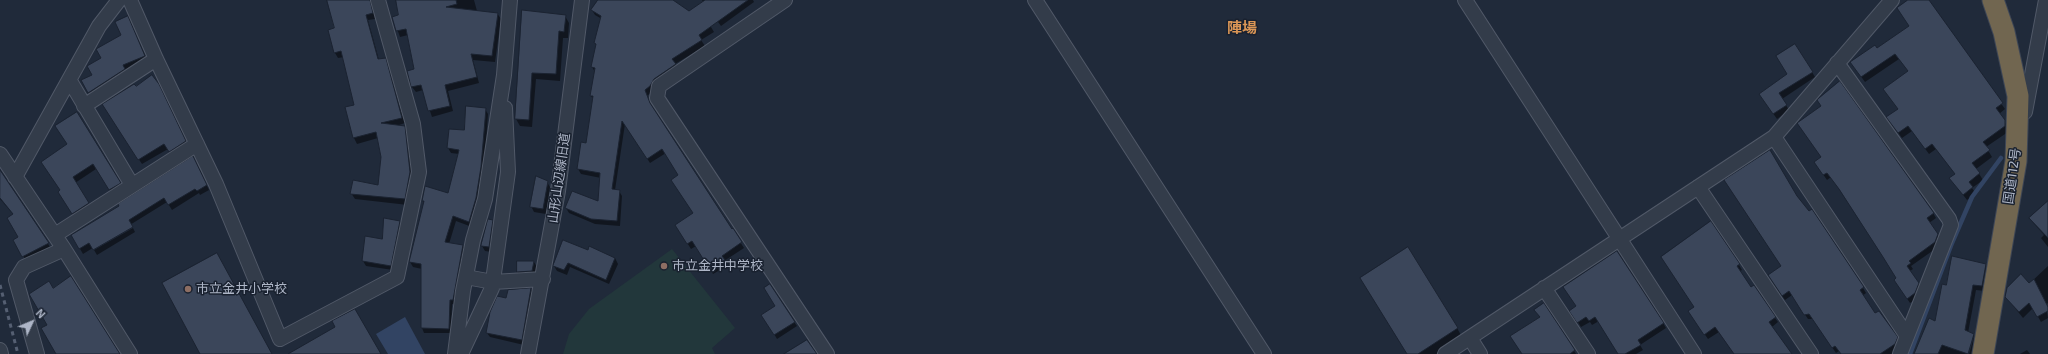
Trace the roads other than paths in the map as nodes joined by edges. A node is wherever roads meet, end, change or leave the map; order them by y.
1 (119, 0) edge
2 (130, 0) edge
3 (378, 0) edge
4 (510, 0) edge
5 (582, 0) edge
6 (785, 0) edge
7 (1035, 0) edge
8 (1465, 0) edge
9 (1892, 0) edge
10 (1993, 0) edge
11 (2046, 0) edge
12 (2044, 34) edge
13 (156, 59) junction
14 (1837, 63) junction
15 (504, 76) junction
16 (70, 81) junction
17 (84, 106) junction
18 (1774, 136) junction
19 (197, 144) junction
20 (0, 154) edge
21 (2016, 161) junction
22 (15, 178) junction
23 (132, 185) junction
24 (1698, 187) junction
25 (55, 235) junction
26 (1620, 239) junction
27 (64, 249) junction
28 (466, 277) junction
29 (543, 279) junction
30 (493, 282) junction
31 (1544, 288) junction
32 (1907, 336) junction
33 (1470, 338) junction
34 (0, 350) edge
35 (1, 354) edge
36 (37, 354) edge
37 (130, 354) edge
38 (455, 354) edge
39 (461, 354) edge
40 (528, 354) edge
41 (826, 354) edge
42 (1264, 354) edge
43 (1446, 354) edge
44 (1480, 354) edge
45 (1588, 354) edge
46 (1694, 354) edge
47 (1811, 354) edge
48 (1900, 354) edge
49 (1983, 354) edge

1 - 16 street
2 - 13 street
3 - 19 street
4 - 15 street
5 - 29 street, 山形山辺線旧道
6 - 41 street
7 - 42 street
8 - 26 street
9 - 14 street
10 - 21 highway, 国道112号
11 - 12 street
12 - 21 street
13 - 17 street
13 - 19 street
14 - 18 street
14 - 32 street
15 - 28 street
15 - 30 street
16 - 17 street
16 - 22 street
17 - 23 street
18 - 24 street
18 - 32 street
19 - 23 street
20 - 22 street
21 - 49 highway, 国道112号
22 - 25 street
23 - 25 street
24 - 26 street
24 - 47 street
25 - 27 street
26 - 31 street
26 - 46 street
27 - 36 street
27 - 37 street
28 - 30 street
28 - 38 street
29 - 30 street
29 - 40 street, 山形山辺線旧道
30 - 39 street
31 - 33 street
31 - 45 street
32 - 48 street
33 - 43 street
33 - 44 street
34 - 35 street

